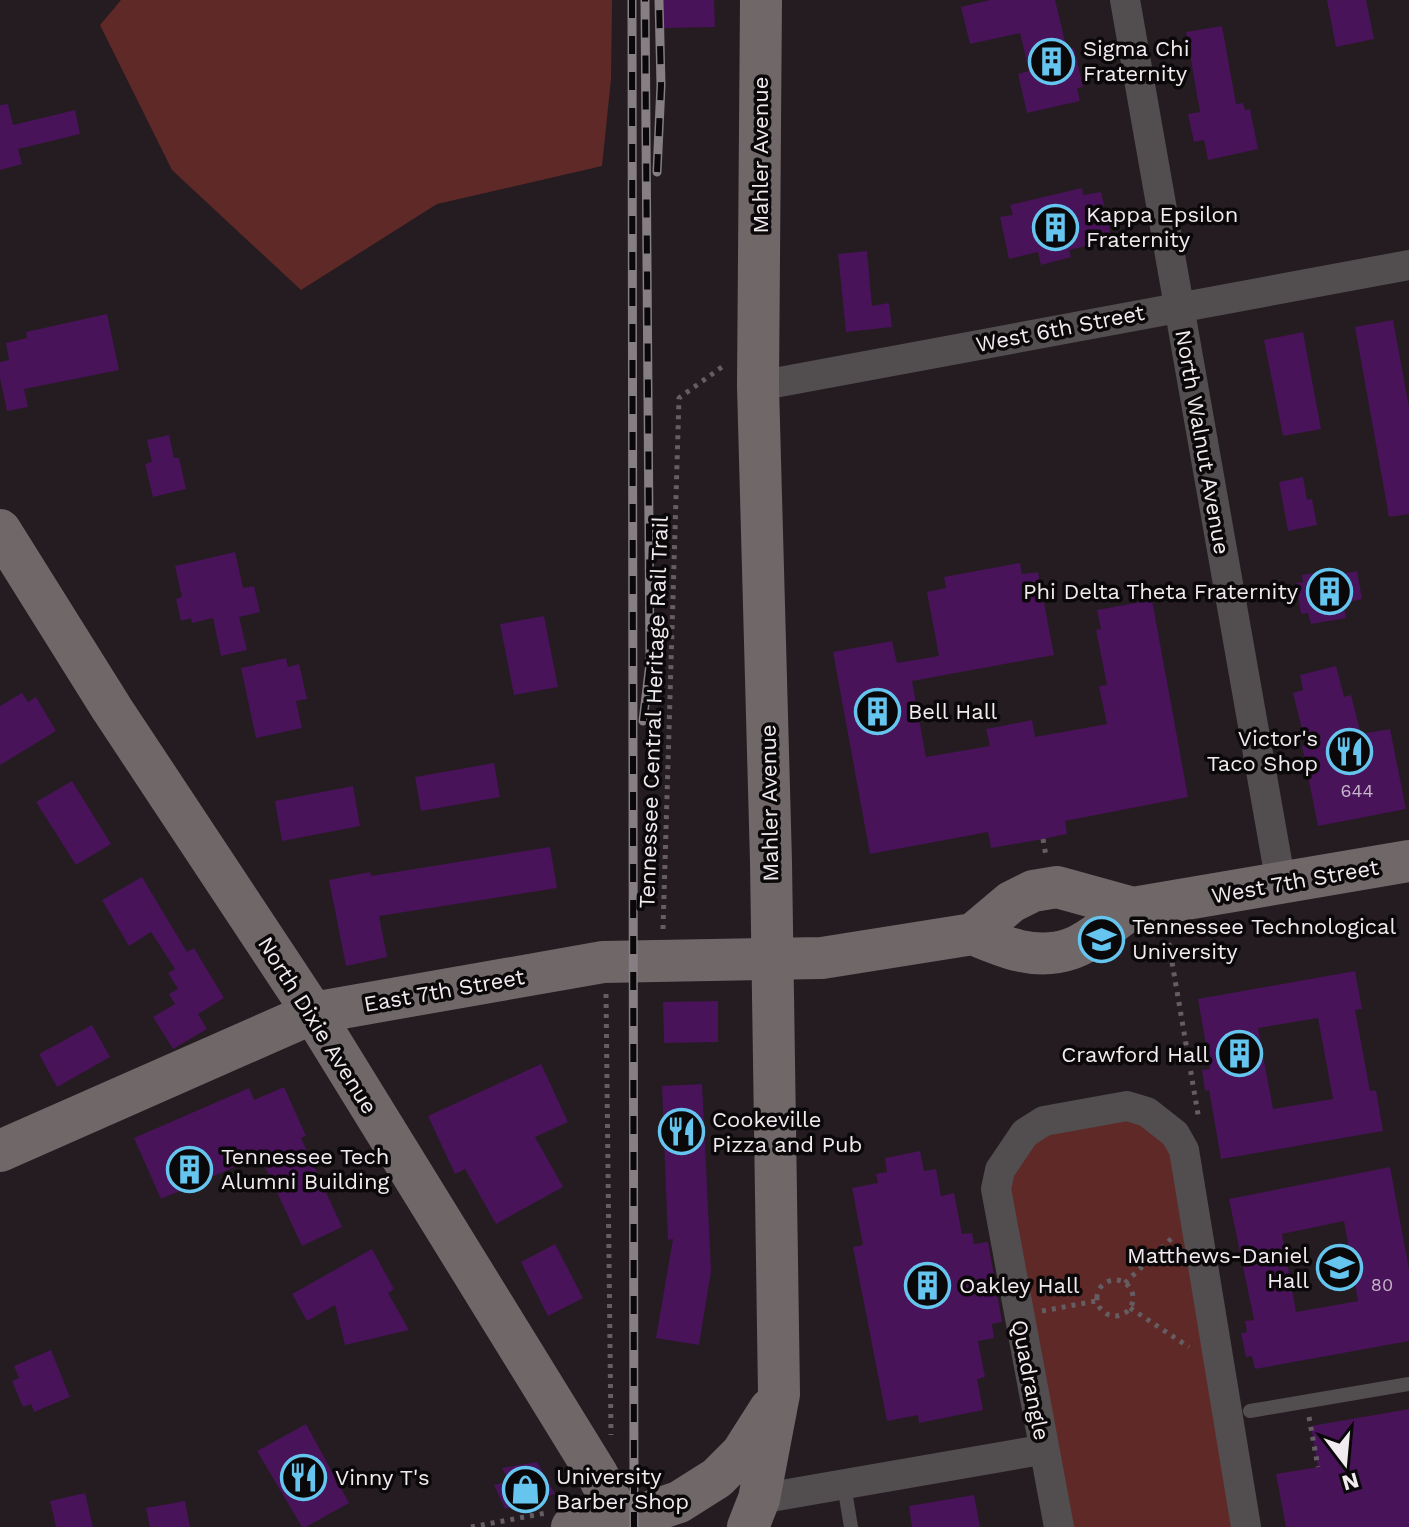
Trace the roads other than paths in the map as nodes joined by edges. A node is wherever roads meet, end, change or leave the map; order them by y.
1 (761, 0) edge
2 (1125, 0) edge
3 (1409, 265) edge
4 (1179, 306) junction
5 (758, 368) junction
6 (2, 538) edge
7 (1409, 861) edge
8 (1281, 884) junction
9 (1133, 908) junction
10 (973, 934) junction
11 (772, 961) junction
12 (313, 1013) junction
13 (0, 1151) edge
14 (1409, 1384) edge
15 (779, 1394) junction
16 (1250, 1411) dead end
17 (1035, 1451) dead end
18 (717, 1478) junction
19 (844, 1485) junction
20 (754, 1513) edge
21 (562, 1519) edge
22 (622, 1522) edge
23 (662, 1527) edge
24 (851, 1527) edge
25 (1059, 1527) edge
26 (1246, 1527) edge

1 - 5 street, Mahler Avenue
2 - 4 street, North Walnut Avenue
3 - 4 street, West 6th Street
4 - 5 street, West 6th Street
4 - 8 street, North Walnut Avenue
5 - 11 street, Mahler Avenue
6 - 12 street, North Dixie Avenue
7 - 8 street, West 7th Street
8 - 9 street, West 7th Street
9 - 10 street, West 7th Street
9 - 10 street, West 7th Street
10 - 11 street, West 7th Street
11 - 12 street, East 7th Street
11 - 15 street, Mahler Avenue
12 - 13 street, East 7th Street
12 - 22 street, North Dixie Avenue
14 - 16 lane
15 - 18 street
15 - 20 street, Mahler Avenue
17 - 19 street
18 - 22 street
18 - 23 street
19 - 20 street
19 - 24 lane
21 - 22 street
25 - 26 street, Quadrangle

